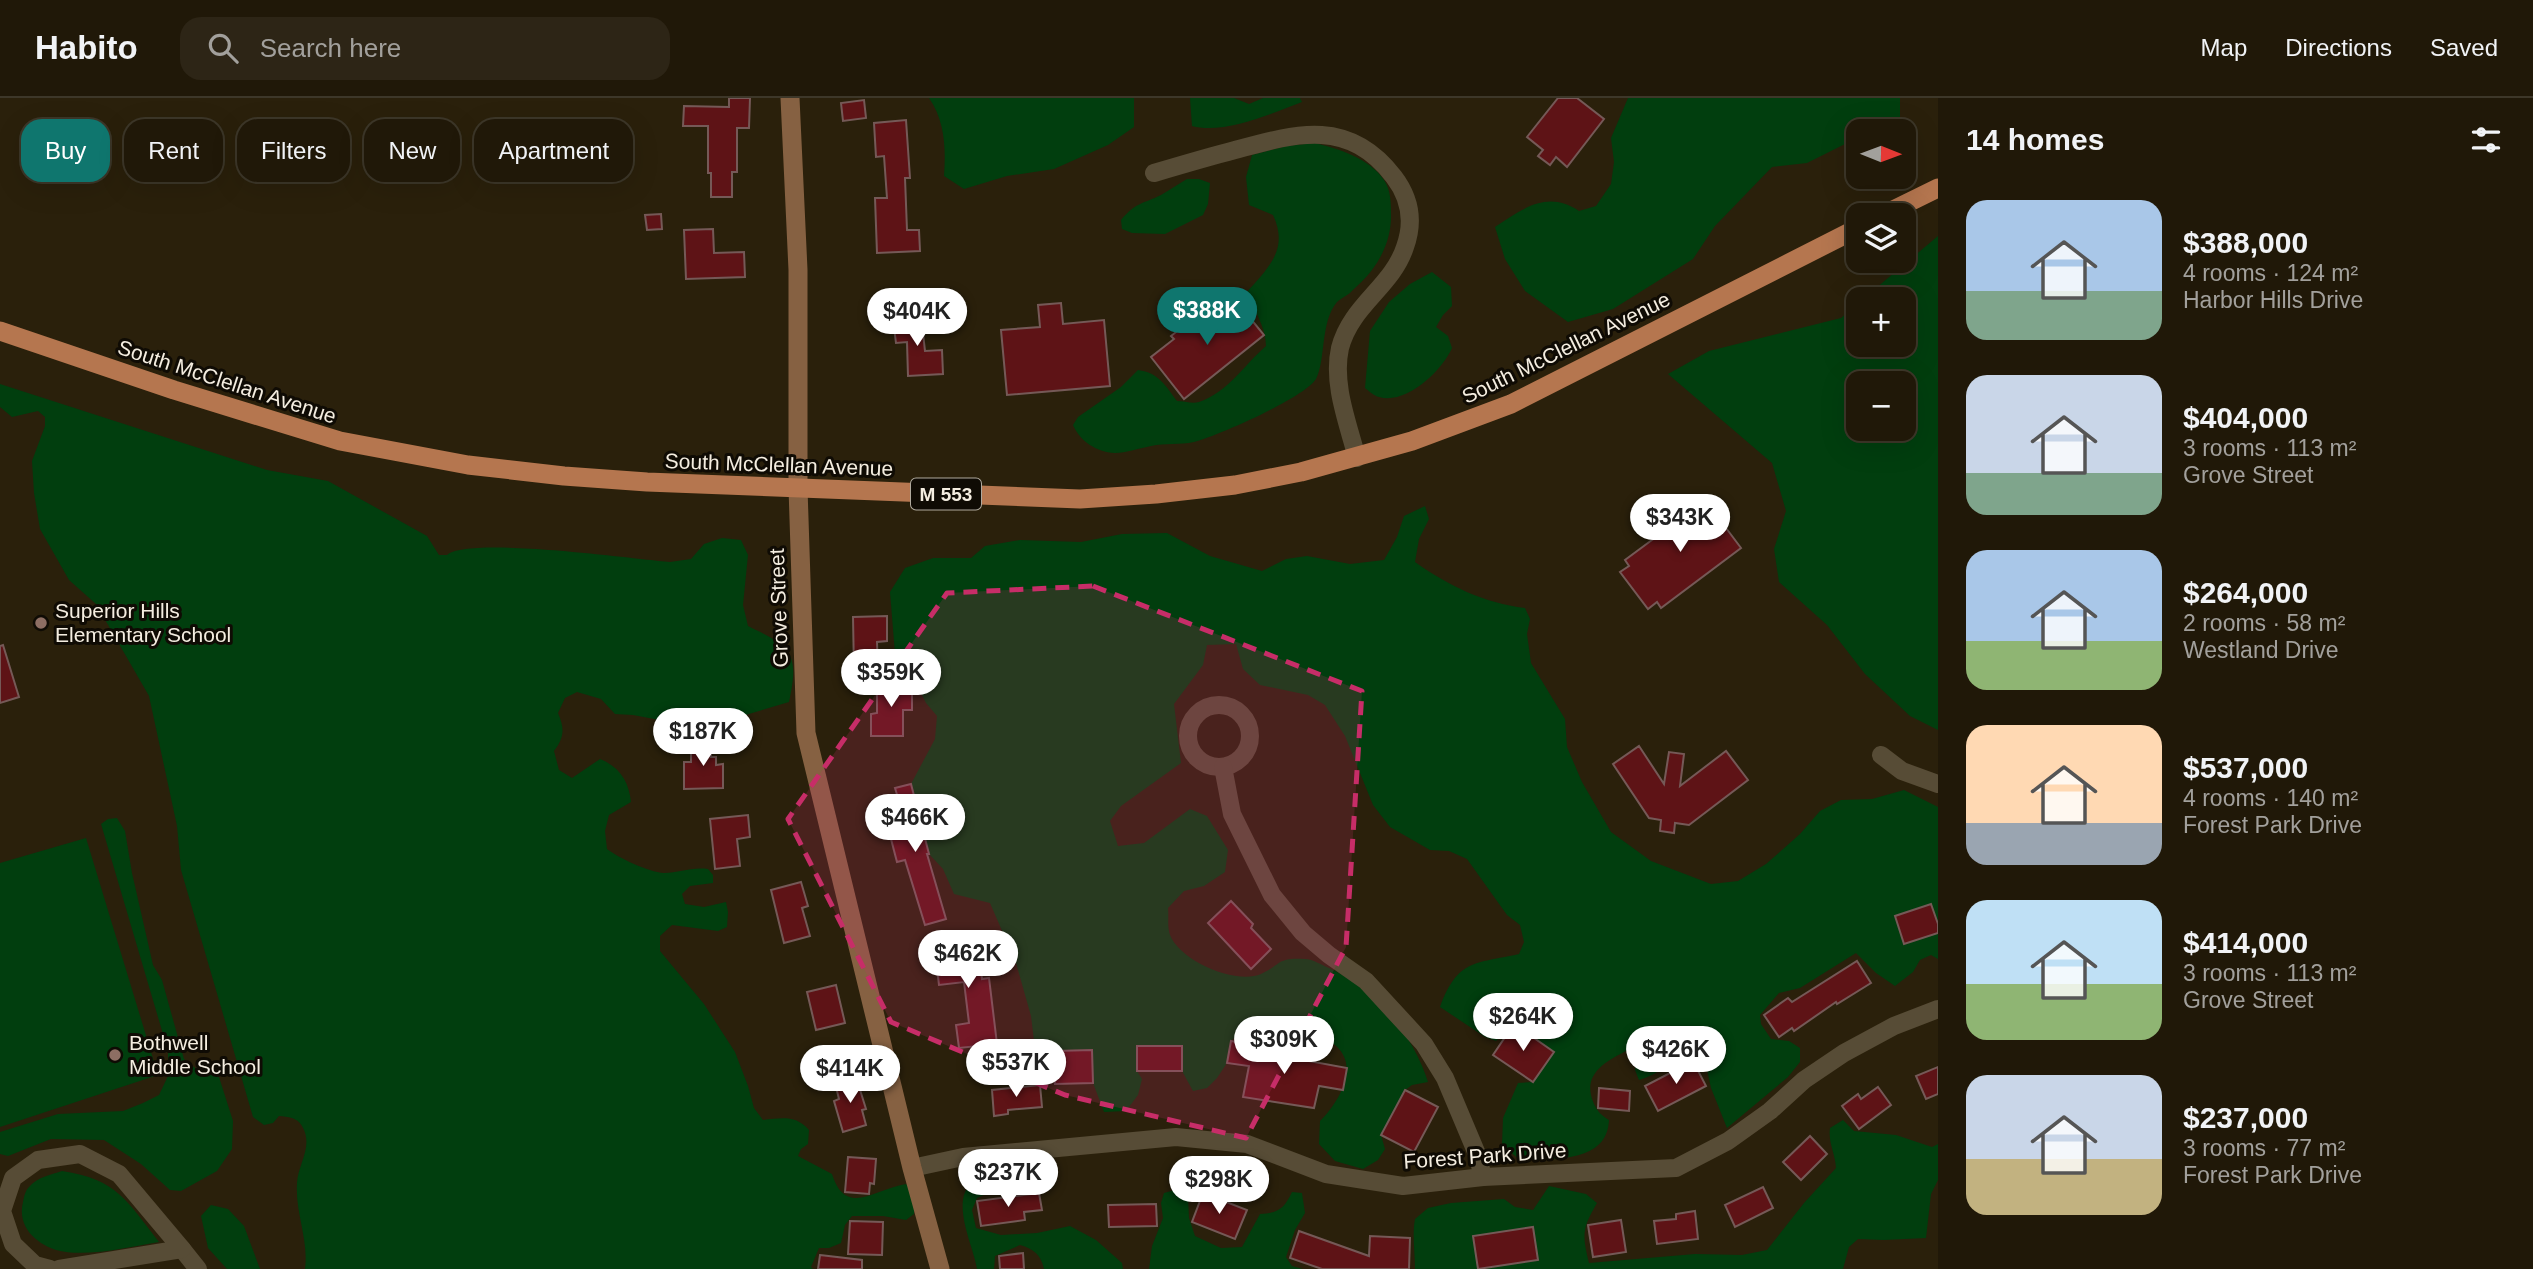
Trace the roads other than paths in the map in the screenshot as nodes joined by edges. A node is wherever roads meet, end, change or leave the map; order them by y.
1 (790, 98) edge
2 (1154, 173) dead end
3 (1938, 188) edge
4 (1907, 203) edge
5 (1846, 234) edge
6 (0, 331) edge
7 (1357, 458) junction
8 (798, 488) junction
9 (1881, 755) dead end
10 (1223, 767) dead end
11 (1938, 784) edge
12 (1938, 1009) edge
13 (912, 1168) junction
14 (1483, 1177) junction
15 (182, 1249) junction
16 (50, 1269) edge
17 (59, 1269) edge
18 (198, 1269) edge
19 (940, 1269) edge

1 - 8 main road, Grove Street
2 - 7 street
3 - 4 main road
5 - 7 main road, South McClellan Avenue / M 553
6 - 8 main road, South McClellan Avenue / M 553
7 - 8 main road, South McClellan Avenue / M 553
8 - 13 main road, Grove Street
9 - 11 street
10 - 14 street
12 - 14 street, Forest Park Drive
13 - 14 street, Forest Park Drive
13 - 19 main road, Grove Street
15 - 16 street
15 - 17 street
15 - 18 street

